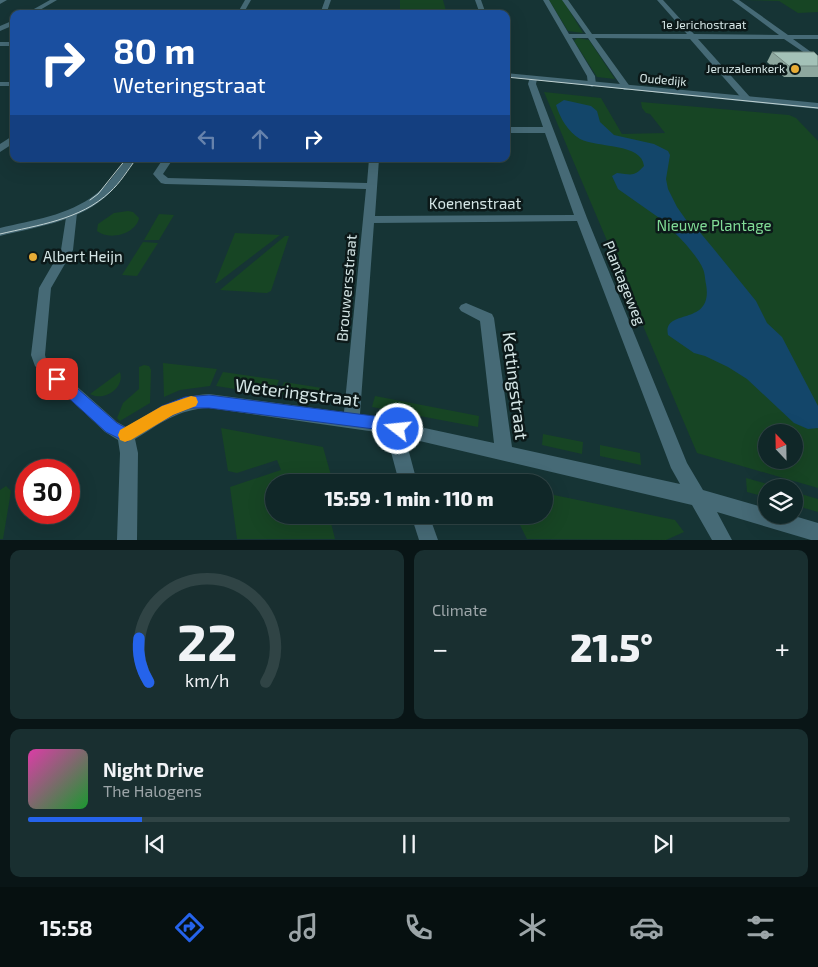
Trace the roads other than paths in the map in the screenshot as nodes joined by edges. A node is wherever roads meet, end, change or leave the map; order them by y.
1 (4, 0) edge
2 (54, 0) edge
3 (546, 0) edge
4 (565, 0) edge
5 (660, 0) edge
6 (734, 0) edge
7 (0, 2) edge
8 (35, 10) edge
9 (569, 36) junction
10 (589, 36) junction
11 (692, 36) junction
12 (786, 36) junction
13 (818, 37) edge
14 (818, 60) edge
15 (510, 76) edge
16 (532, 79) junction
17 (592, 85) junction
18 (627, 88) junction
19 (747, 99) junction
20 (818, 106) edge
21 (510, 130) edge
22 (548, 130) junction
23 (10, 141) edge
24 (0, 149) edge
25 (128, 162) edge
26 (166, 162) edge
27 (374, 162) edge
28 (372, 186) junction
29 (71, 213) junction
30 (581, 218) junction
31 (370, 220) junction
32 (0, 232) edge
33 (466, 308) dead end
34 (351, 420) junction
35 (398, 429) junction
36 (126, 436) junction
37 (504, 452) junction
38 (406, 474) edge
39 (696, 497) junction
40 (423, 524) edge
41 (818, 532) edge
42 (127, 540) edge
43 (429, 540) edge
44 (723, 540) edge

1 - 7 street
2 - 8 street
3 - 9 street
4 - 10 street
5 - 11 street
6 - 12 street
9 - 10 street, 1e Jerichostraat
9 - 17 street
10 - 11 street, 1e Jerichostraat
10 - 18 street
11 - 12 street, 1e Jerichostraat
11 - 19 street
12 - 13 street, 1e Jerichostraat
12 - 14 street
15 - 16 street, Oudedijk
16 - 17 street, Oudedijk
16 - 22 street, Plantageweg
17 - 18 street, Oudedijk
18 - 19 street, Oudedijk
19 - 20 street, Oudedijk
21 - 22 street
22 - 30 street, Plantageweg
23 - 24 street
25 - 29 street
26 - 28 street
27 - 28 street, Brouwersstraat
28 - 31 street, Brouwersstraat
29 - 32 street
29 - 36 street
30 - 31 street, Koenenstraat
30 - 39 street, Plantageweg
31 - 34 street, Brouwersstraat
33 - 37 street, Kettingstraat
34 - 35 street, Weteringstraat
34 - 36 street, Weteringstraat
35 - 37 street, Weteringstraat
35 - 38 street
36 - 42 street
37 - 39 street, Weteringstraat
39 - 41 street, Weteringstraat
39 - 44 street, Plantageweg
40 - 43 street

